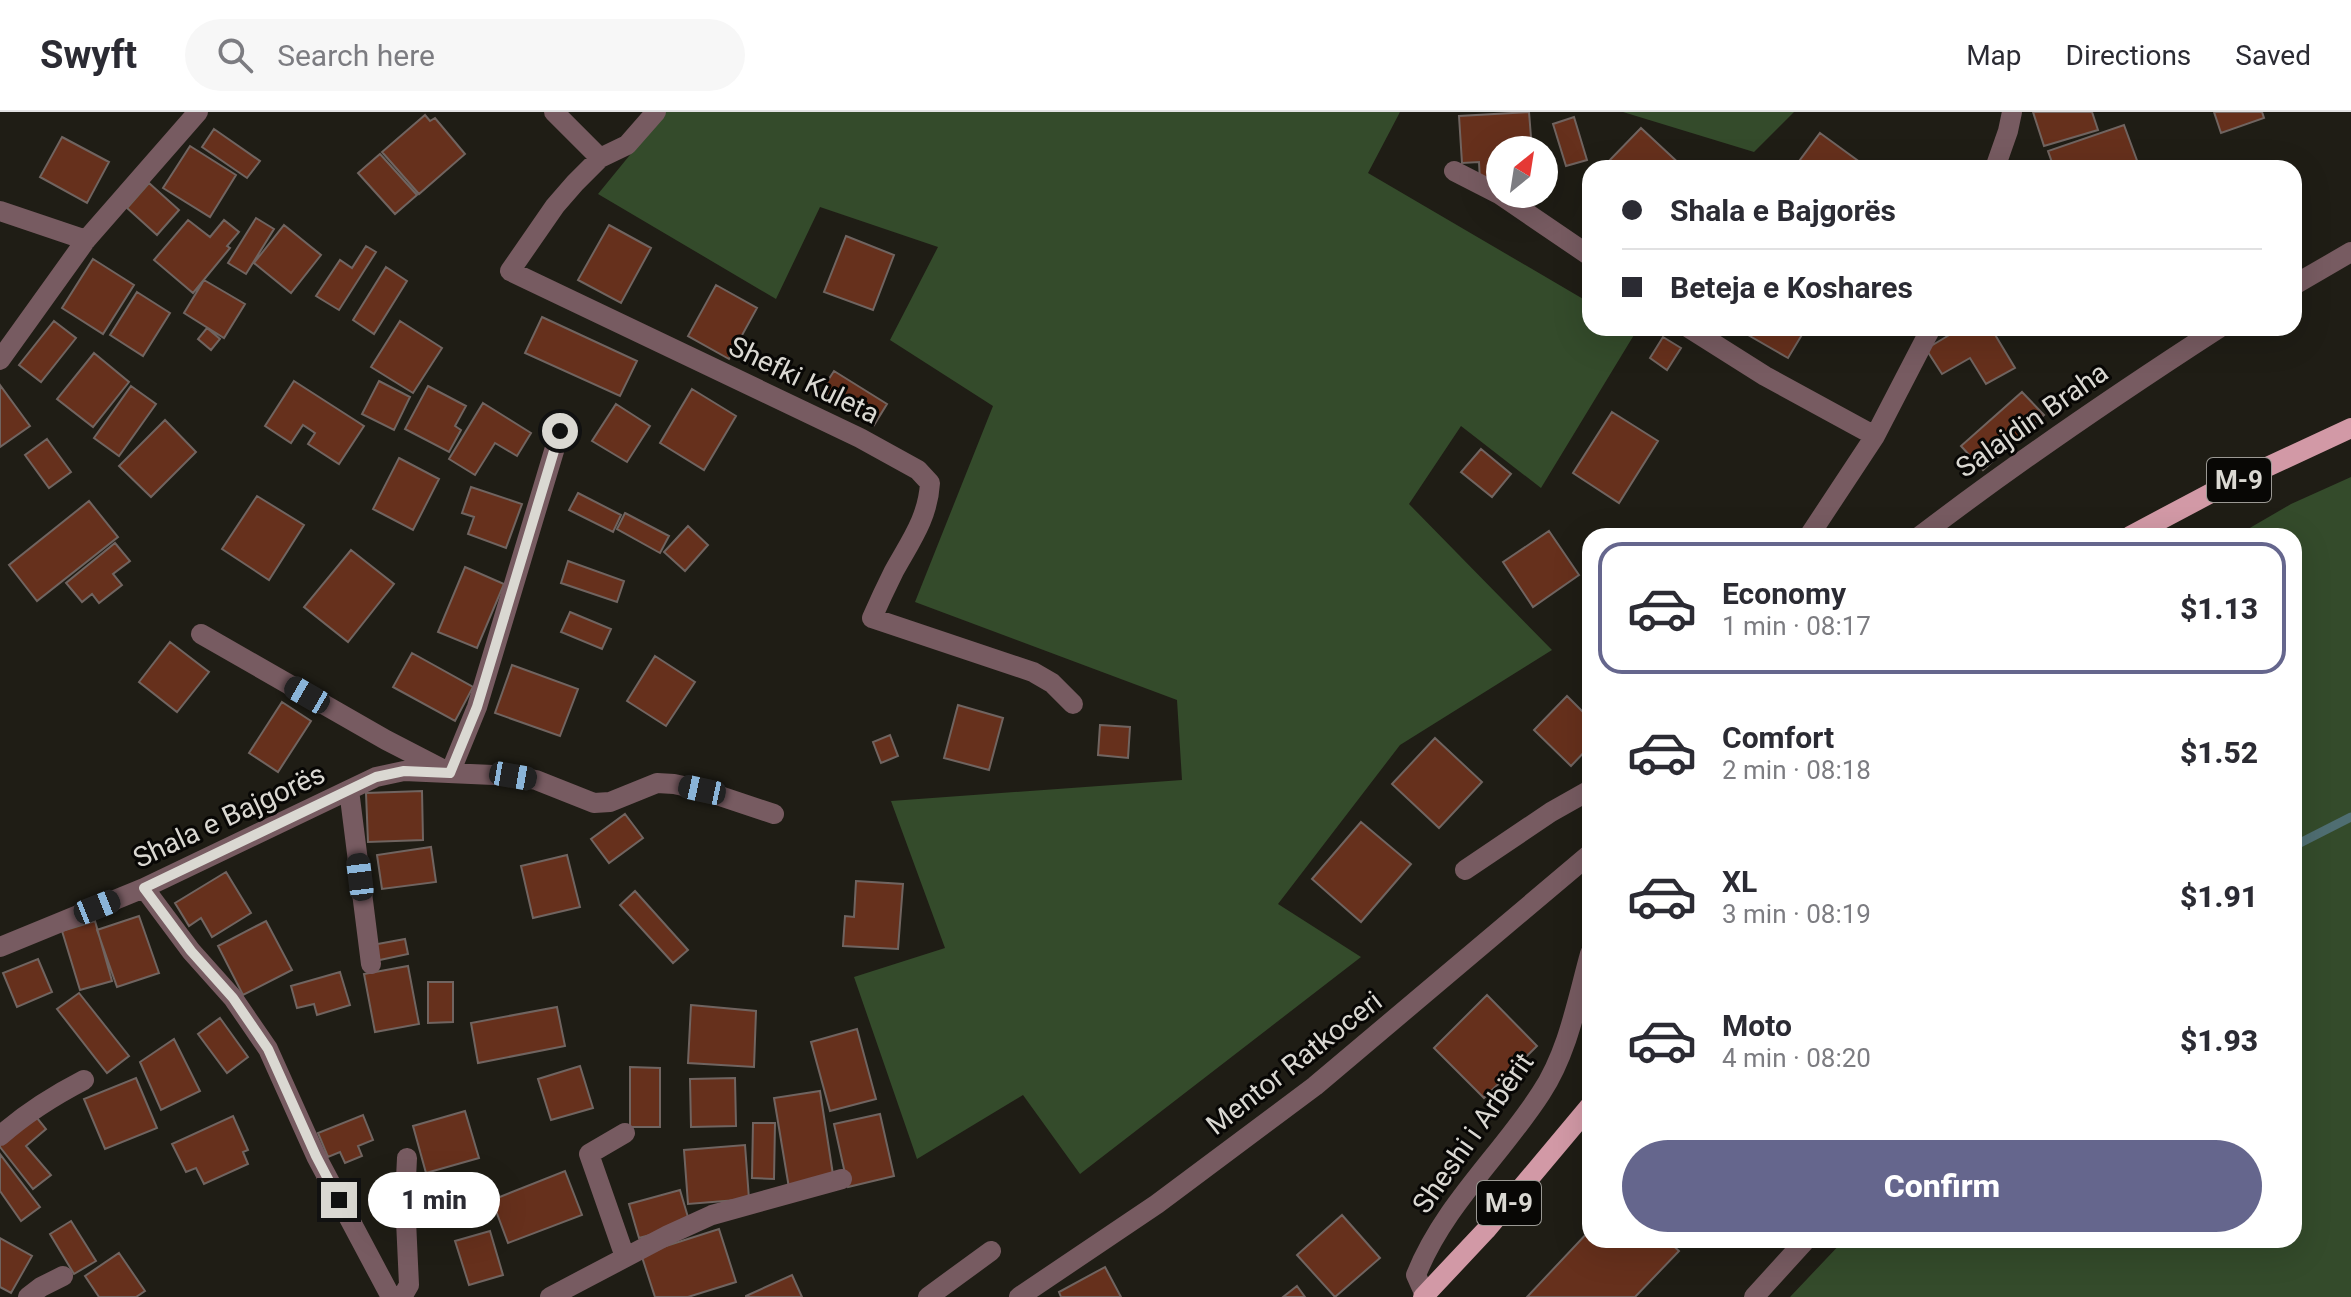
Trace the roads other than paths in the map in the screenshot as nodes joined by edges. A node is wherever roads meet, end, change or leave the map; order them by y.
1 (198, 112) edge
2 (554, 112) edge
3 (656, 112) edge
4 (2012, 112) edge
5 (600, 158) junction
6 (1998, 160) edge
7 (1454, 171) dead end
8 (0, 211) edge
9 (86, 240) junction
10 (1582, 251) edge
11 (2351, 252) edge
12 (2302, 280) edge
13 (1702, 336) edge
14 (1927, 336) edge
15 (2207, 336) edge
16 (0, 360) edge
17 (2351, 428) edge
18 (560, 431) dead end
19 (1875, 436) junction
20 (1814, 528) edge
21 (1931, 528) edge
22 (2145, 528) edge
23 (201, 634) dead end
24 (1073, 704) dead end
25 (450, 773) junction
26 (349, 790) junction
27 (1582, 795) edge
28 (774, 814) dead end
29 (1582, 861) edge
30 (1465, 870) dead end
31 (144, 888) junction
32 (0, 947) edge
33 (371, 964) dead end
34 (1582, 983) edge
35 (84, 1080) dead end
36 (1582, 1116) edge
37 (625, 1133) dead end
38 (0, 1136) edge
39 (407, 1158) dead end
40 (842, 1179) dead end
41 (1799, 1248) edge
42 (991, 1251) dead end
43 (625, 1257) junction
44 (63, 1276) dead end
45 (1424, 1296) edge
46 (28, 1297) edge
47 (391, 1297) edge
48 (402, 1297) edge
49 (550, 1297) edge
50 (928, 1297) edge
51 (1019, 1297) edge
52 (1754, 1297) edge

1 - 9 street
2 - 5 street
3 - 5 street, Shefki Kuleta
4 - 6 street
5 - 24 street, Shefki Kuleta
7 - 10 street
8 - 9 street
9 - 16 street
11 - 12 street
13 - 19 street
14 - 19 street
15 - 21 street, Salajdin Braha
17 - 22 main road, M-9
18 - 25 street
19 - 20 street
23 - 25 street, Shala e Bajgorës
25 - 26 street, Shala e Bajgorës
25 - 28 street, Shala e Bajgorës
26 - 31 street, Shala e Bajgorës
26 - 33 street, Shala e Bajgorës
27 - 30 street
29 - 51 street, Mentor Ratkoceri
31 - 32 street, Shala e Bajgorës
31 - 47 street
34 - 45 street, Sheshi i Arbërit
35 - 38 street
36 - 45 main road, M-9
37 - 43 street
39 - 48 street
40 - 43 street
41 - 52 street
42 - 50 street
43 - 49 street
44 - 46 street

